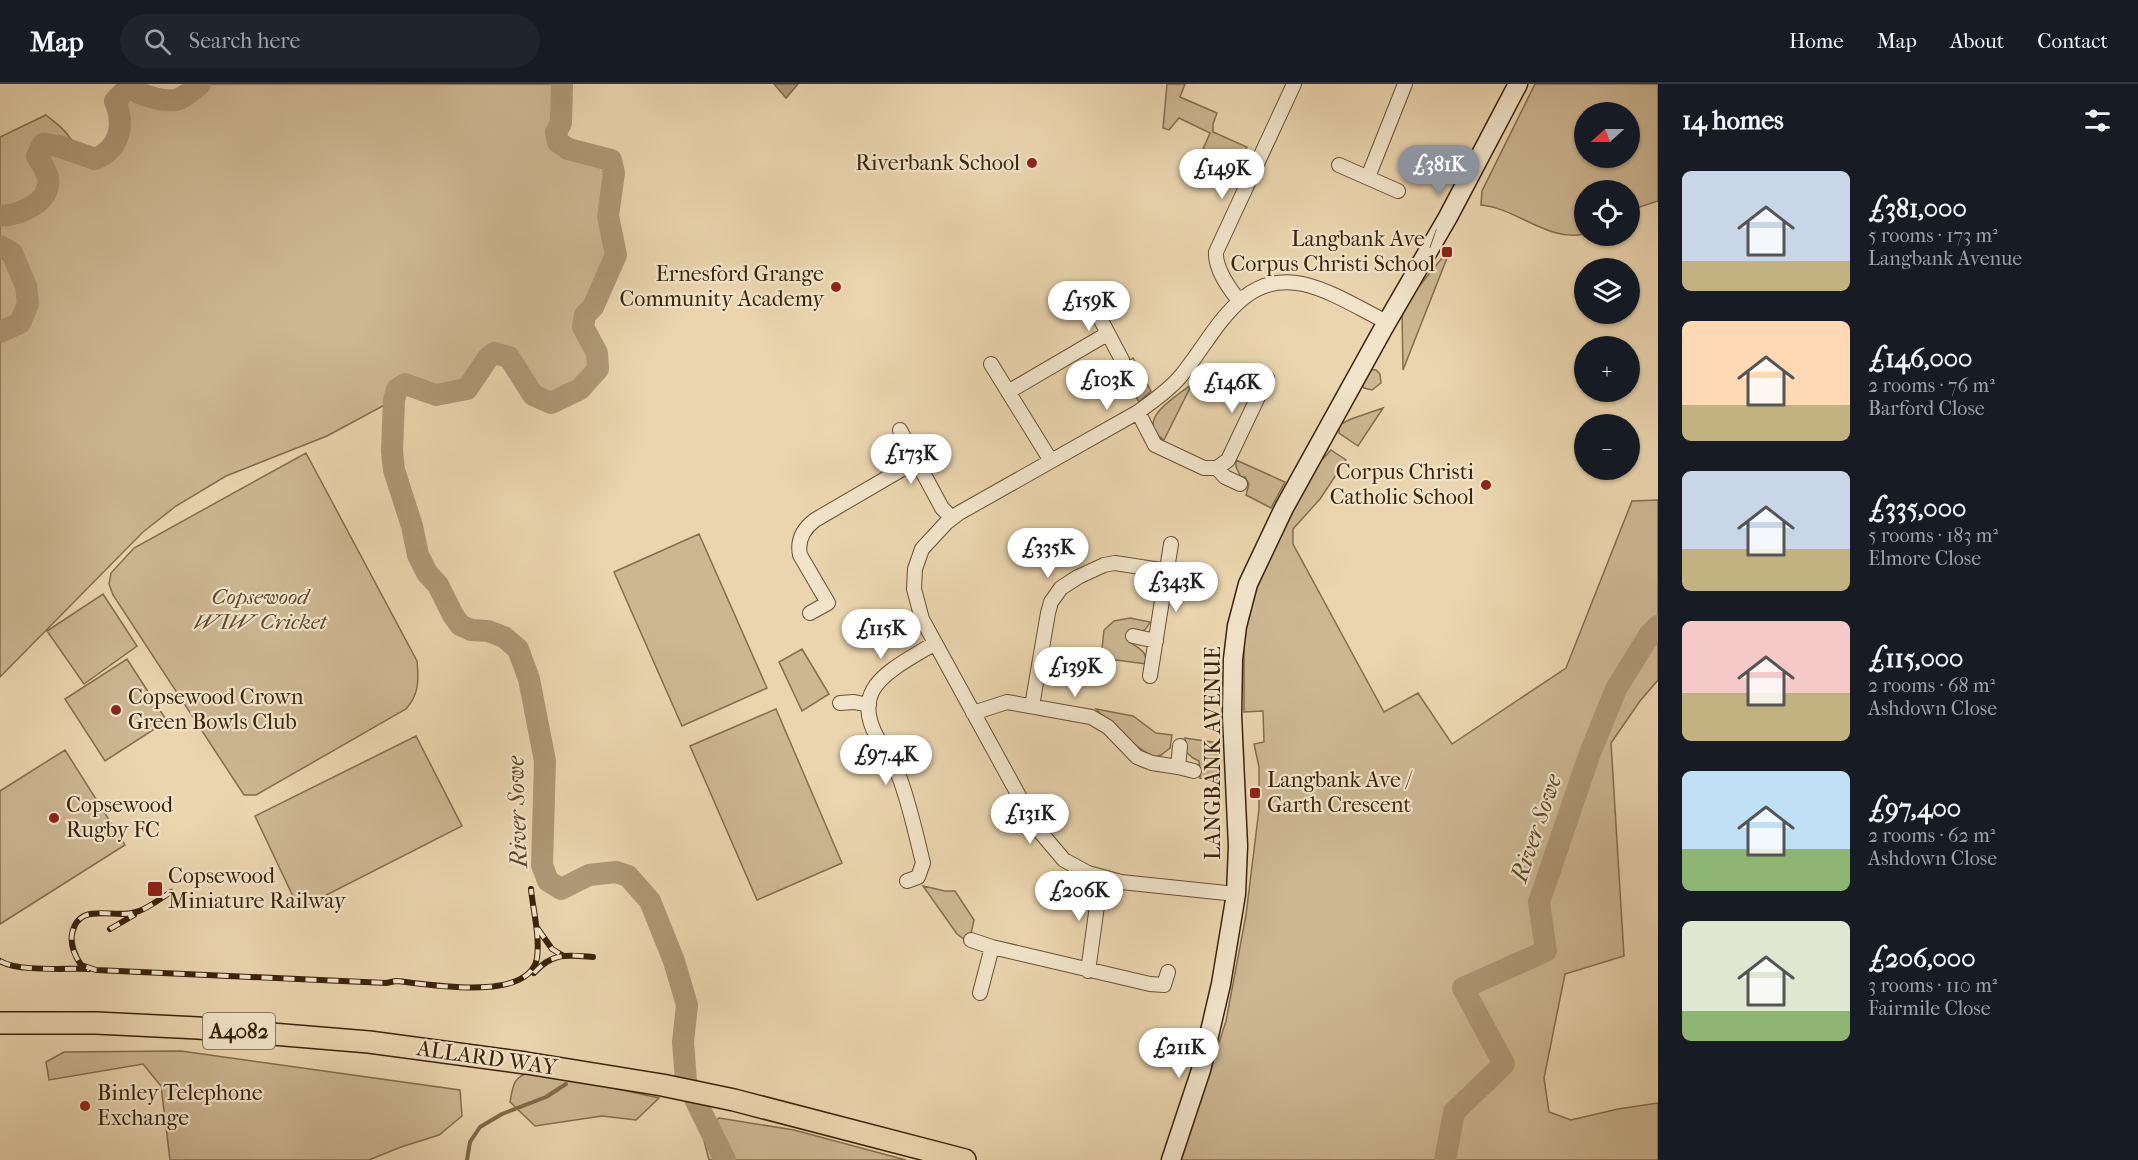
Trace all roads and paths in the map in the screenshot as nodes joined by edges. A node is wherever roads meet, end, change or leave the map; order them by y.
1 (1294, 84) edge
2 (1405, 84) edge
3 (1518, 84) edge
4 (1339, 165) dead end
5 (1368, 177) junction
6 (1398, 191) dead end
7 (1085, 290) dead end
8 (1242, 298) junction
9 (1387, 322) junction
10 (1107, 334) junction
11 (1122, 360) dead end
12 (991, 364) dead end
13 (1267, 378) dead end
14 (1008, 392) junction
15 (1138, 412) junction
16 (900, 430) dead end
17 (916, 461) junction
18 (1051, 461) junction
19 (1217, 468) junction
20 (1240, 484) dead end
21 (952, 518) junction
22 (1171, 544) dead end
23 (1167, 571) junction
24 (810, 613) dead end
25 (1133, 636) dead end
26 (1156, 641) junction
27 (934, 643) junction
28 (1150, 676) dead end
29 (840, 703) dead end
30 (869, 705) junction
31 (1032, 706) junction
32 (973, 713) junction
33 (1180, 746) dead end
34 (1178, 767) junction
35 (1194, 771) dead end
36 (1101, 877) junction
37 (907, 881) dead end
38 (1236, 894) junction
39 (971, 940) dead end
40 (992, 947) junction
41 (1088, 971) junction
42 (1167, 984) dead end
43 (980, 993) dead end
44 (0, 1023) edge
45 (965, 1160) edge
46 (1171, 1160) edge

1 - 8 street
2 - 5 street
3 - 9 street, LANGBANK AVENUE
4 - 5 street
5 - 6 street
7 - 10 street
8 - 9 street
8 - 15 street
9 - 38 street, LANGBANK AVENUE
10 - 11 street
10 - 14 street
12 - 14 street
13 - 19 street
14 - 18 street
15 - 18 street
15 - 19 street
16 - 17 street
17 - 21 street
17 - 24 street
18 - 21 street
19 - 20 street
21 - 27 street
22 - 23 street
23 - 26 street
23 - 31 street
25 - 26 street
26 - 28 street
27 - 30 street
27 - 32 street
29 - 30 street
30 - 37 street
31 - 32 street
31 - 34 street
32 - 36 street
33 - 34 street
34 - 35 street
36 - 38 street
36 - 41 street
38 - 46 street, LANGBANK AVENUE
39 - 40 street
40 - 41 street
40 - 43 street
41 - 42 street
44 - 45 main road, ALLARD WAY / A4082

